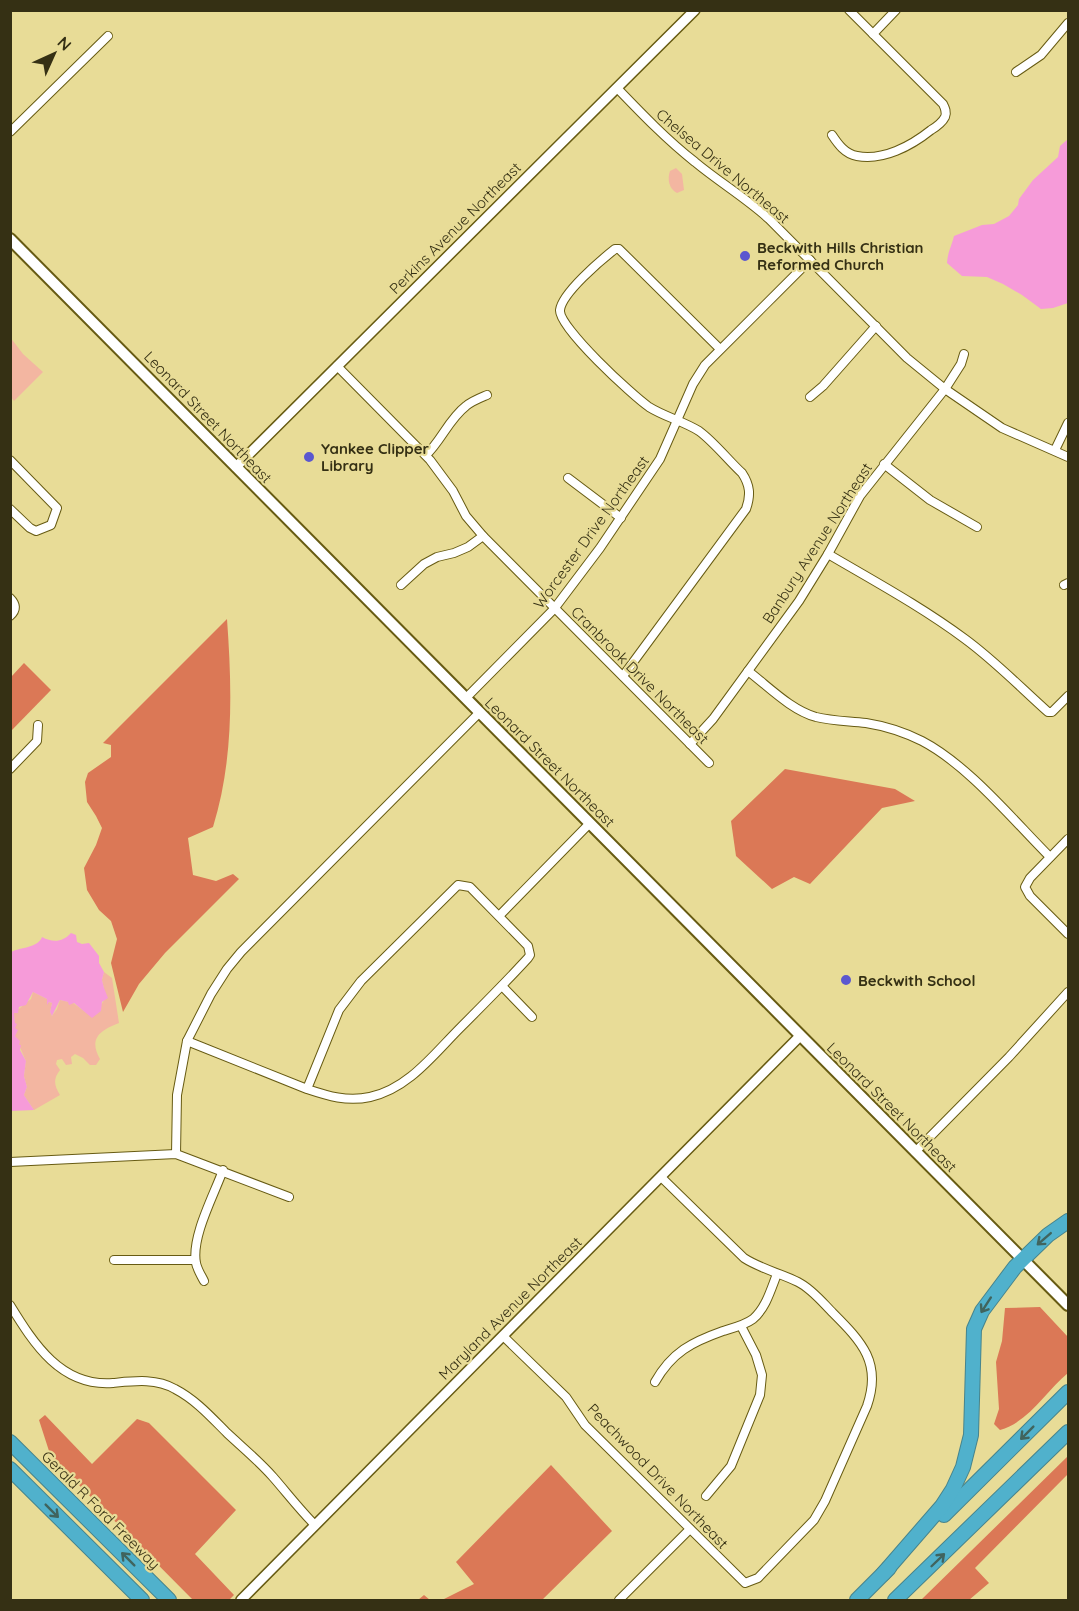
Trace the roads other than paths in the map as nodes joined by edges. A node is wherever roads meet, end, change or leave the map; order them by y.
1 (695, 10) edge
2 (849, 10) edge
3 (896, 10) edge
4 (1068, 23) edge
5 (873, 34) junction
6 (108, 36) dead end
7 (1016, 72) dead end
8 (617, 88) junction
9 (10, 132) edge
10 (832, 135) dead end
11 (10, 239) edge
12 (810, 260) junction
13 (876, 326) junction
14 (720, 349) junction
15 (964, 354) dead end
16 (338, 366) junction
17 (945, 389) junction
18 (487, 394) dead end
19 (810, 398) dead end
20 (678, 421) junction
21 (1068, 423) edge
22 (1054, 450) junction
23 (426, 455) junction
24 (1068, 457) edge
25 (10, 460) edge
26 (884, 464) junction
27 (236, 467) junction
28 (567, 478) dead end
29 (10, 509) edge
30 (621, 518) junction
31 (977, 527) dead end
32 (483, 536) junction
33 (828, 554) junction
34 (401, 585) dead end
35 (10, 598) edge
36 (555, 609) junction
37 (10, 616) edge
38 (748, 671) junction
39 (622, 676) junction
40 (1068, 696) edge
41 (466, 698) junction
42 (480, 712) junction
43 (38, 725) dead end
44 (690, 744) junction
45 (709, 763) dead end
46 (10, 770) edge
47 (590, 823) junction
48 (1068, 839) edge
49 (1050, 857) junction
50 (499, 916) junction
51 (1068, 934) edge
52 (502, 986) junction
53 (1068, 992) edge
54 (532, 1017) dead end
55 (800, 1036) junction
56 (187, 1041) junction
57 (307, 1089) junction
58 (915, 1152) junction
59 (176, 1154) junction
60 (10, 1162) edge
61 (223, 1170) junction
62 (662, 1178) junction
63 (289, 1197) dead end
64 (1068, 1221) edge
65 (1022, 1259) junction
66 (114, 1260) dead end
67 (195, 1260) junction
68 (777, 1274) junction
69 (204, 1281) dead end
70 (10, 1305) edge
71 (1068, 1305) edge
72 (741, 1326) junction
73 (503, 1336) junction
74 (655, 1382) dead end
75 (1068, 1392) edge
76 (1068, 1432) edge
77 (10, 1442) edge
78 (10, 1469) edge
79 (706, 1496) dead end
80 (315, 1525) junction
81 (690, 1529) junction
82 (883, 1574) junction
83 (142, 1600) edge
84 (169, 1600) edge
85 (241, 1600) edge
86 (619, 1600) edge
87 (856, 1600) edge
88 (896, 1600) edge

1 - 8 street, Perkins Avenue Northeast
2 - 5 street
3 - 5 street
4 - 7 street
5 - 10 street
6 - 9 street
8 - 12 street, Chelsea Drive Northeast
8 - 16 street, Perkins Avenue Northeast
11 - 27 main road, Leonard Street Northeast
12 - 13 street, Chelsea Drive Northeast
12 - 14 street, Worcester Drive Northeast
13 - 17 street, Chelsea Drive Northeast
13 - 19 street
14 - 20 street, Worcester Drive Northeast
14 - 20 street
15 - 17 street, Banbury Avenue Northeast
16 - 23 street, Cranbrook Drive Northeast
16 - 27 street, Perkins Avenue Northeast
17 - 22 street, Chelsea Drive Northeast
17 - 26 street, Banbury Avenue Northeast
18 - 23 street
20 - 30 street, Worcester Drive Northeast
20 - 39 street
21 - 22 street
22 - 24 street, Chelsea Drive Northeast
23 - 32 street, Cranbrook Drive Northeast
25 - 29 street
26 - 31 street
26 - 33 street, Banbury Avenue Northeast
27 - 41 main road, Leonard Street Northeast
28 - 30 street
30 - 36 street, Worcester Drive Northeast
32 - 34 street
32 - 36 street, Cranbrook Drive Northeast
33 - 38 street, Banbury Avenue Northeast
33 - 40 street
35 - 37 street
36 - 39 street, Cranbrook Drive Northeast
36 - 41 street, Worcester Drive Northeast
38 - 44 street, Banbury Avenue Northeast
38 - 49 street
39 - 44 street, Cranbrook Drive Northeast
41 - 42 main road, Leonard Street Northeast
42 - 47 main road, Leonard Street Northeast
42 - 56 street
43 - 46 street
44 - 45 street, Cranbrook Drive Northeast
47 - 50 street
47 - 55 main road, Leonard Street Northeast
48 - 49 street
49 - 51 street
50 - 52 street
50 - 57 street
52 - 54 street
52 - 57 street
53 - 58 street
55 - 58 main road, Leonard Street Northeast
55 - 62 street, Maryland Avenue Northeast
56 - 57 street
56 - 59 street
58 - 65 main road, Leonard Street Northeast
59 - 60 street
59 - 61 street
61 - 63 street
61 - 67 street
62 - 68 street
62 - 73 street, Maryland Avenue Northeast
64 -> 65 highway
65 - 71 main road, Leonard Street Northeast
65 -> 82 highway
66 - 67 street
67 - 69 street
68 - 72 street
68 - 81 street, Peachwood Drive Northeast
70 - 80 street
72 - 74 street
72 - 79 street
73 - 80 street, Maryland Avenue Northeast
73 - 81 street, Peachwood Drive Northeast
75 -> 82 highway
88 -> 76 highway
84 -> 77 highway, Gerald R Ford Freeway
78 -> 83 highway
80 - 85 street, Maryland Avenue Northeast
81 - 86 street
82 - 87 highway

